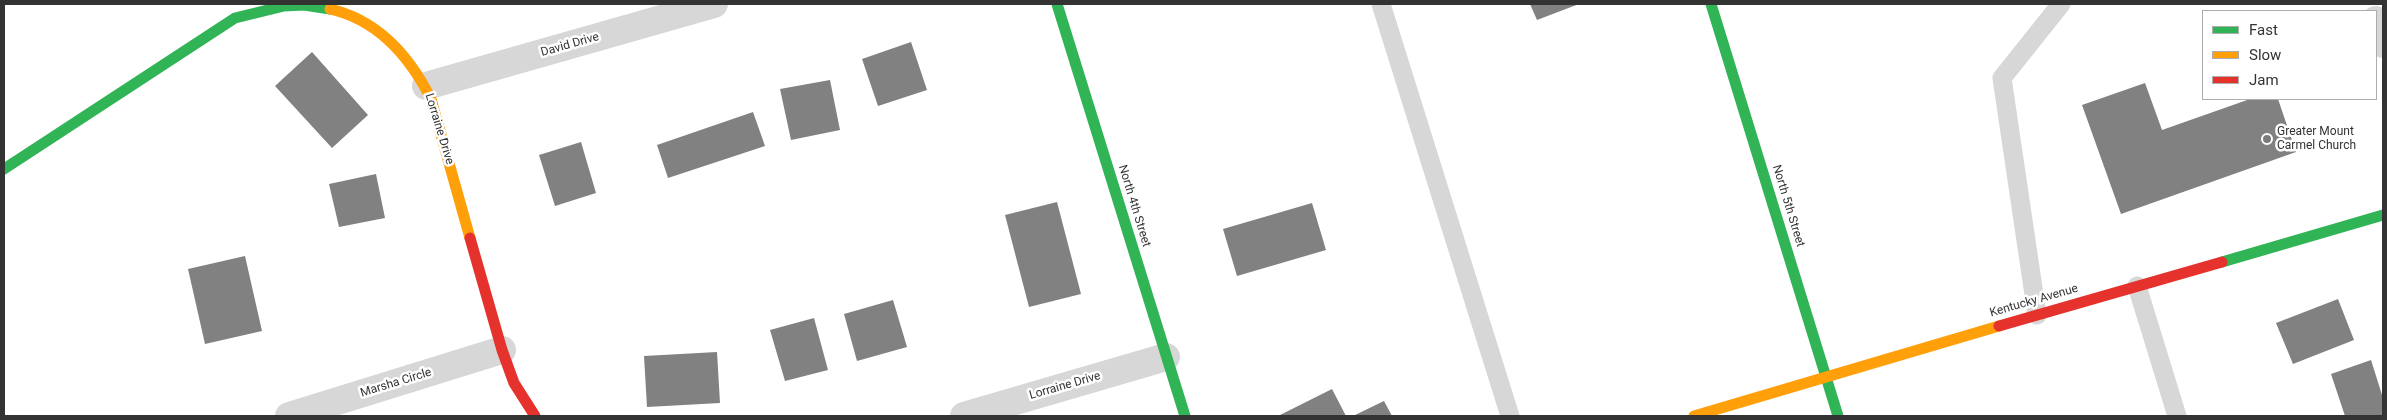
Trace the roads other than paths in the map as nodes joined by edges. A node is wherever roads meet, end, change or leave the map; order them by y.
1 (714, 4) edge
2 (1057, 4) edge
3 (1381, 4) edge
4 (1711, 4) edge
5 (2061, 4) edge
6 (335, 9) edge
7 (2377, 23) edge
8 (2383, 44) edge
9 (426, 86) junction
10 (4, 168) edge
11 (2383, 215) edge
12 (2137, 286) junction
13 (2037, 315) junction
14 (502, 350) junction
15 (1166, 357) junction
16 (1826, 376) junction
17 (289, 416) edge
18 (535, 416) edge
19 (964, 416) edge
20 (1185, 416) edge
21 (1510, 416) edge
22 (1694, 416) edge
23 (1838, 416) edge
24 (2177, 416) edge

1 - 9 street, David Drive
2 - 15 street, North 4th Street
3 - 21 lane
4 - 16 street, North 5th Street
5 - 13 lane
6 - 9 street, Lorraine Drive
6 - 10 street, Lorraine Drive
7 - 8 street
9 - 14 street, Lorraine Drive
11 - 12 street, Kentucky Avenue
12 - 13 street, Kentucky Avenue
12 - 24 lane
13 - 16 street, Kentucky Avenue
14 - 17 street, Marsha Circle
14 - 18 street, Lorraine Drive
15 - 19 street, Lorraine Drive
15 - 20 street, North 4th Street
16 - 22 street, Kentucky Avenue
16 - 23 street, North 5th Street

